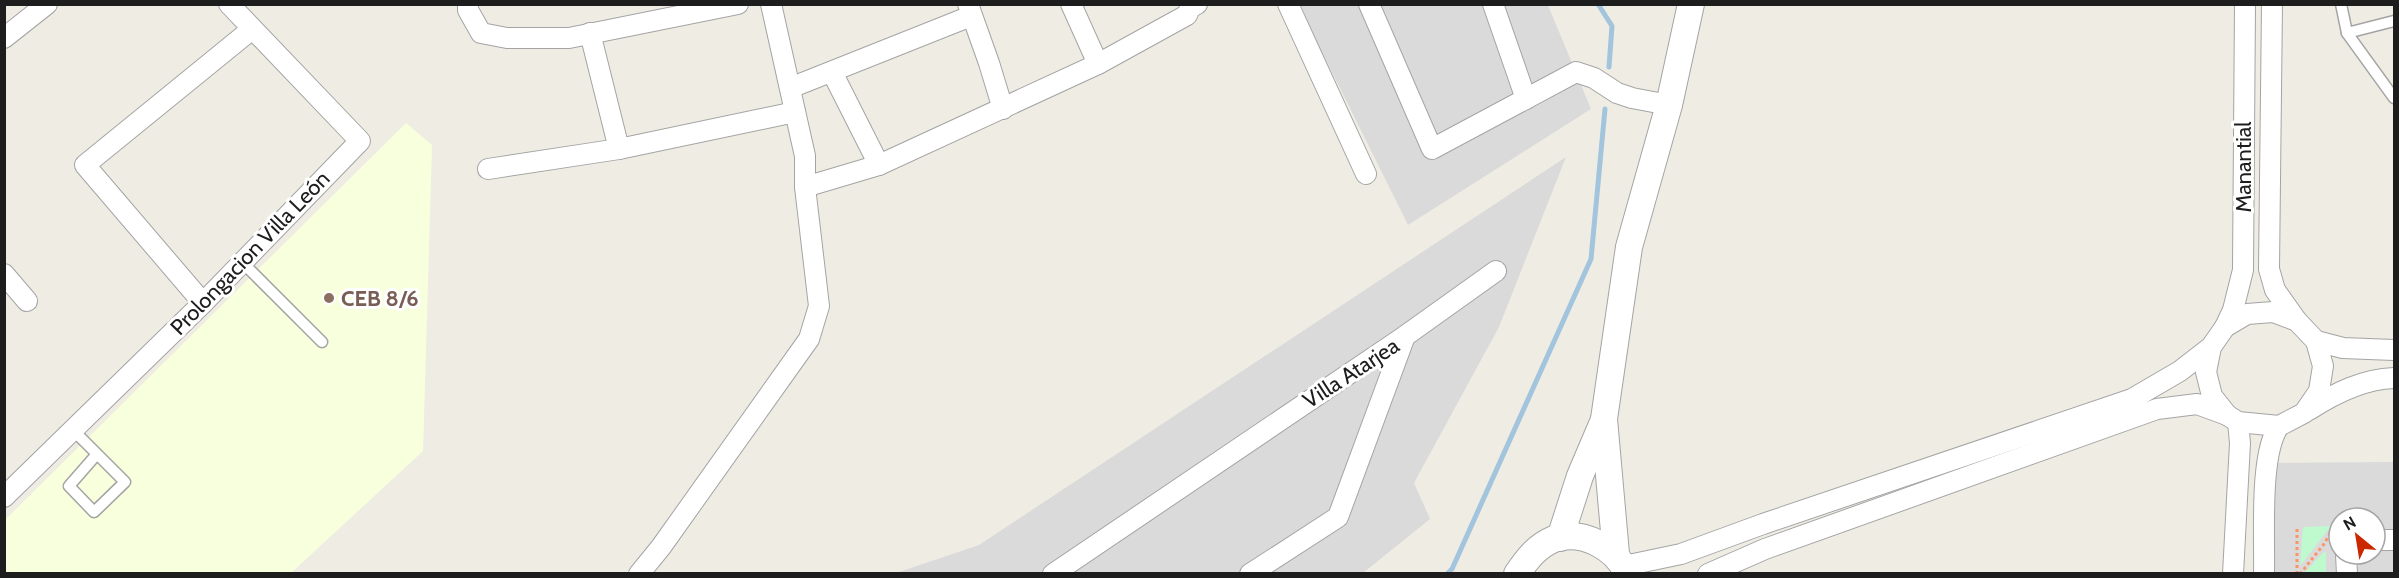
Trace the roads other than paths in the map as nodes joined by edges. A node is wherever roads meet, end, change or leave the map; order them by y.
1 (47, 4) edge
2 (468, 4) edge
3 (738, 4) edge
4 (771, 4) edge
5 (1071, 4) edge
6 (1288, 4) edge
7 (1369, 4) edge
8 (1493, 4) edge
9 (1691, 4) edge
10 (2245, 4) edge
11 (2272, 4) edge
12 (2341, 4) edge
13 (1192, 6) edge
14 (239, 8) edge
15 (970, 10) edge
16 (2394, 21) edge
17 (252, 29) junction
18 (590, 33) junction
19 (2347, 33) junction
20 (4, 38) edge
21 (1098, 64) junction
22 (832, 72) junction
23 (790, 88) junction
24 (2394, 98) edge
25 (1526, 99) junction
26 (1668, 105) junction
27 (1003, 109) junction
28 (795, 112) junction
29 (619, 149) junction
30 (879, 165) junction
31 (488, 169) dead end
32 (1366, 174) dead end
33 (805, 187) junction
34 (242, 262) junction
35 (1496, 271) dead end
36 (4, 274) edge
37 (27, 301) dead end
38 (203, 303) junction
39 (2297, 321) junction
40 (2225, 327) junction
41 (1405, 336) junction
42 (2316, 341) junction
43 (322, 342) dead end
44 (2211, 347) junction
45 (2385, 350) edge
46 (2386, 378) edge
47 (2304, 413) junction
48 (2233, 418) junction
49 (1604, 419) junction
50 (2279, 426) junction
51 (73, 430) junction
52 (97, 454) junction
53 (4, 497) edge
54 (1560, 538) junction
55 (1622, 564) edge
56 (639, 573) edge
57 (1053, 573) edge
58 (1250, 573) edge
59 (1517, 573) edge
60 (1708, 573) edge
61 (2233, 573) edge
62 (2264, 573) edge

1 - 20 street
2 - 18 street
3 - 18 street
4 - 23 street
5 - 21 street
6 - 32 street
7 - 25 street
8 - 25 street
9 - 26 street
10 - 40 street, Manantial
11 - 39 street
12 - 19 lane
13 - 21 street
14 - 17 street, Prolongacion Villa León
15 - 22 street
15 - 27 street
16 - 19 lane
17 - 34 street, Prolongacion Villa León
17 - 38 street
18 - 29 street
19 - 24 lane
21 - 27 street
22 - 23 street
22 - 30 street
23 - 28 street
25 - 26 street
26 - 49 street
27 - 30 street
28 - 29 street
28 - 33 street
29 - 31 street
30 - 33 street
33 - 56 street
34 - 38 street, Prolongacion Villa León
34 - 43 lane
35 - 41 street
36 - 37 street
38 - 51 street, Prolongacion Villa León
39 - 40 street
39 - 42 street
40 - 44 street
41 - 57 street, Villa Atarjea
41 - 58 street, Villa Atarjea
42 - 45 street
42 - 47 street
44 - 48 street
44 - 55 street
46 - 47 street
47 - 50 street
48 - 50 street
48 - 60 street
48 - 61 street
49 - 54 street
49 - 55 street
50 - 62 street
51 - 52 lane
51 - 53 street, Prolongacion Villa León
52 - 52 lane
54 - 55 street
54 - 59 street

